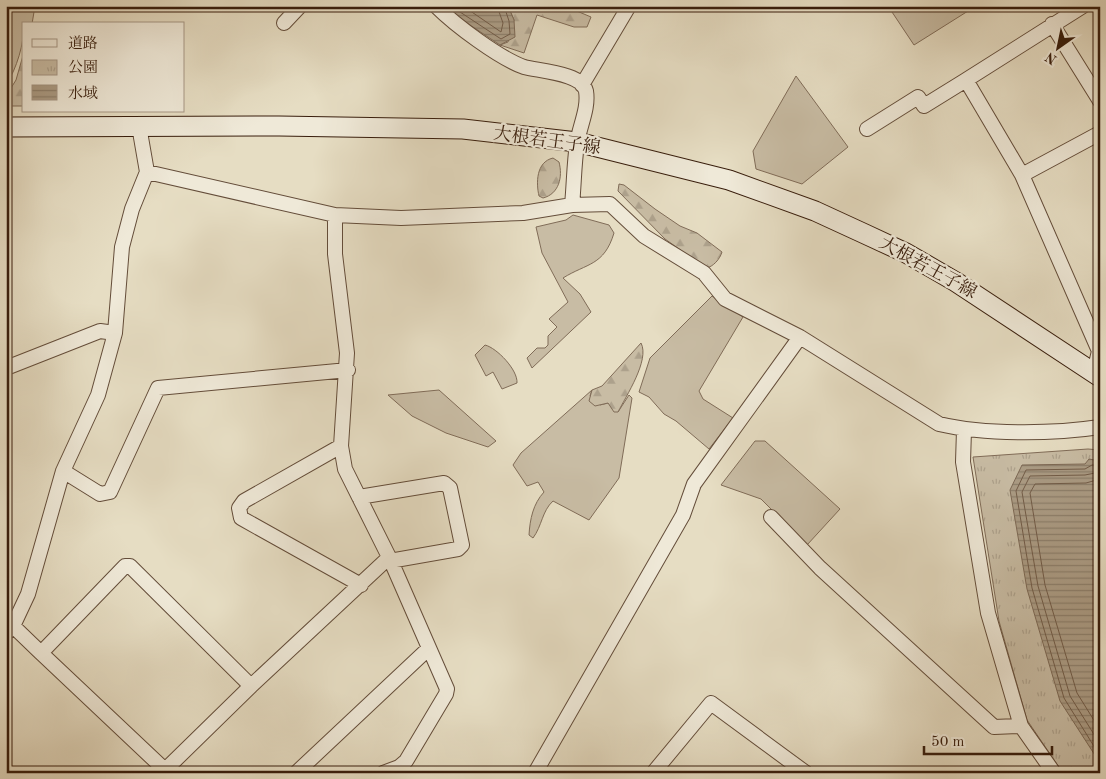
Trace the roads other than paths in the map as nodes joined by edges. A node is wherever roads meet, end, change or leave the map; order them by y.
1 (300, 6) edge
2 (436, 6) edge
3 (629, 6) edge
4 (1083, 6) edge
5 (284, 23) dead end
6 (1052, 24) junction
7 (1093, 79) edge
8 (966, 80) junction
9 (582, 85) junction
10 (1100, 101) edge
11 (139, 126) junction
12 (6, 127) edge
13 (867, 129) dead end
14 (1100, 133) edge
15 (577, 142) junction
16 (147, 172) junction
17 (1022, 175) junction
18 (572, 205) junction
19 (335, 214) junction
20 (115, 333) junction
21 (800, 337) junction
22 (6, 368) edge
23 (348, 370) junction
24 (1097, 374) edge
25 (1100, 427) edge
26 (964, 430) junction
27 (341, 446) junction
28 (62, 471) junction
29 (359, 497) junction
30 (771, 517) dead end
31 (391, 561) junction
32 (360, 585) junction
33 (9, 629) edge
34 (428, 649) junction
35 (41, 653) junction
36 (251, 686) junction
37 (1021, 726) junction
38 (164, 771) edge
39 (296, 773) edge
40 (383, 773) edge
41 (535, 773) edge
42 (654, 773) edge
43 (806, 773) edge
44 (1054, 773) edge

1 - 5 street
2 - 9 street
3 - 9 street
4 - 6 street
6 - 7 street
6 - 8 street
7 - 10 street
8 - 13 street
8 - 17 street
9 - 15 street
11 - 12 street, 大根若王子線
11 - 15 street, 大根若王子線
11 - 16 street
14 - 17 street
15 - 18 street
15 - 24 street, 大根若王子線
16 - 19 street
16 - 20 street
17 - 24 street
18 - 19 street
18 - 21 street
19 - 23 street
20 - 22 street
20 - 28 street
21 - 26 street
21 - 41 street
23 - 27 street
23 - 28 street
25 - 26 street
26 - 37 street
27 - 29 street
27 - 32 street
28 - 33 street
29 - 31 street
29 - 31 street
30 - 37 street
31 - 32 street
31 - 34 street
32 - 36 street
33 - 35 street
34 - 39 street
34 - 40 street
35 - 36 street
35 - 38 street
36 - 38 street
37 - 44 street
42 - 43 street

